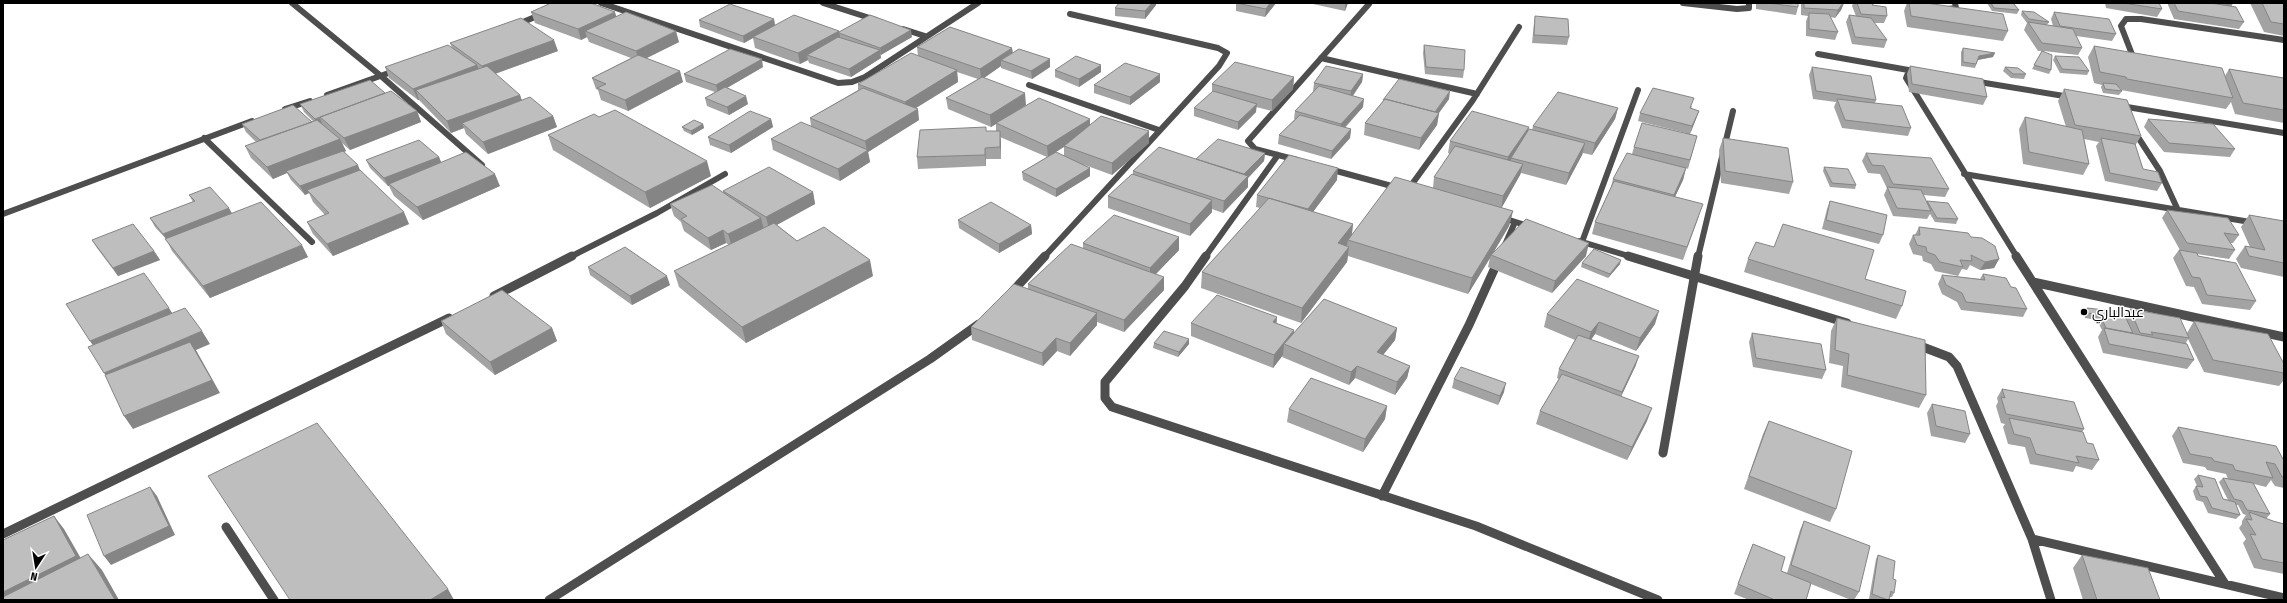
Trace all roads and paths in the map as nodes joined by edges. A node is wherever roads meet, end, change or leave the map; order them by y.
1 (292, 3) edge
2 (601, 3) edge
3 (823, 3) edge
4 (978, 3) edge
5 (1683, 3) edge
6 (1749, 3) edge
7 (1955, 3) edge
8 (1369, 4) dead end
9 (1941, 8) edge
10 (547, 12) edge
11 (1070, 14) dead end
12 (881, 22) edge
13 (896, 27) edge
14 (1519, 27) dead end
15 (506, 28) edge
16 (925, 36) junction
17 (2284, 40) edge
18 (1818, 54) dead end
19 (1321, 58) junction
20 (2135, 62) edge
21 (402, 68) edge
22 (381, 76) junction
23 (1961, 79) edge
24 (1029, 85) dead end
25 (1638, 90) dead end
26 (1477, 94) junction
27 (322, 96) edge
28 (2077, 98) edge
29 (314, 99) edge
30 (2122, 108) edge
31 (1733, 111) dead end
32 (278, 112) edge
33 (263, 117) edge
34 (2130, 120) edge
35 (1159, 130) junction
36 (2284, 133) edge
37 (204, 138) junction
38 (1278, 155) junction
39 (1309, 163) edge
40 (1324, 168) edge
41 (490, 172) edge
42 (725, 174) dead end
43 (1964, 174) junction
44 (2177, 208) junction
45 (3, 214) edge
46 (1493, 215) edge
47 (1515, 222) junction
48 (2261, 224) edge
49 (1538, 229) edge
50 (1567, 238) edge
51 (312, 242) edge
52 (1582, 242) junction
53 (1693, 276) junction
54 (2032, 282) junction
55 (486, 299) edge
56 (1006, 299) edge
57 (457, 314) edge
58 (989, 316) edge
59 (1853, 325) edge
60 (2284, 337) edge
61 (1906, 341) edge
62 (1663, 453) dead end
63 (1382, 496) junction
64 (226, 527) dead end
65 (3, 534) edge
66 (2032, 540) junction
67 (2226, 584) junction
68 (2284, 598) edge
69 (274, 600) edge
70 (549, 600) edge
71 (1658, 600) edge
72 (2052, 600) edge

1 - 22 street
2 - 16 street
3 - 12 street
4 - 16 street
5 - 6 street
7 - 9 street
8 - 19 street
10 - 15 street
11 - 35 street
13 - 16 street
14 - 26 street
17 - 20 street
18 - 43 street
19 - 26 street
19 - 38 street
21 - 22 street
22 - 27 street
22 - 41 street
23 - 28 street
24 - 35 street
25 - 52 street
26 - 40 street
29 - 32 street
30 - 36 street
31 - 53 street
33 - 37 street
34 - 44 street
35 - 56 street
37 - 45 street
37 - 51 street
38 - 39 street
38 - 63 street
42 - 55 street
43 - 44 street
43 - 54 street
44 - 48 street
46 - 47 street
47 - 49 street
47 - 63 street
50 - 52 street
52 - 53 street
53 - 59 street
53 - 62 street
54 - 60 street
54 - 67 street
57 - 65 street
58 - 70 street
61 - 66 street
63 - 71 street
64 - 69 street
66 - 67 street
66 - 72 street
67 - 68 street

